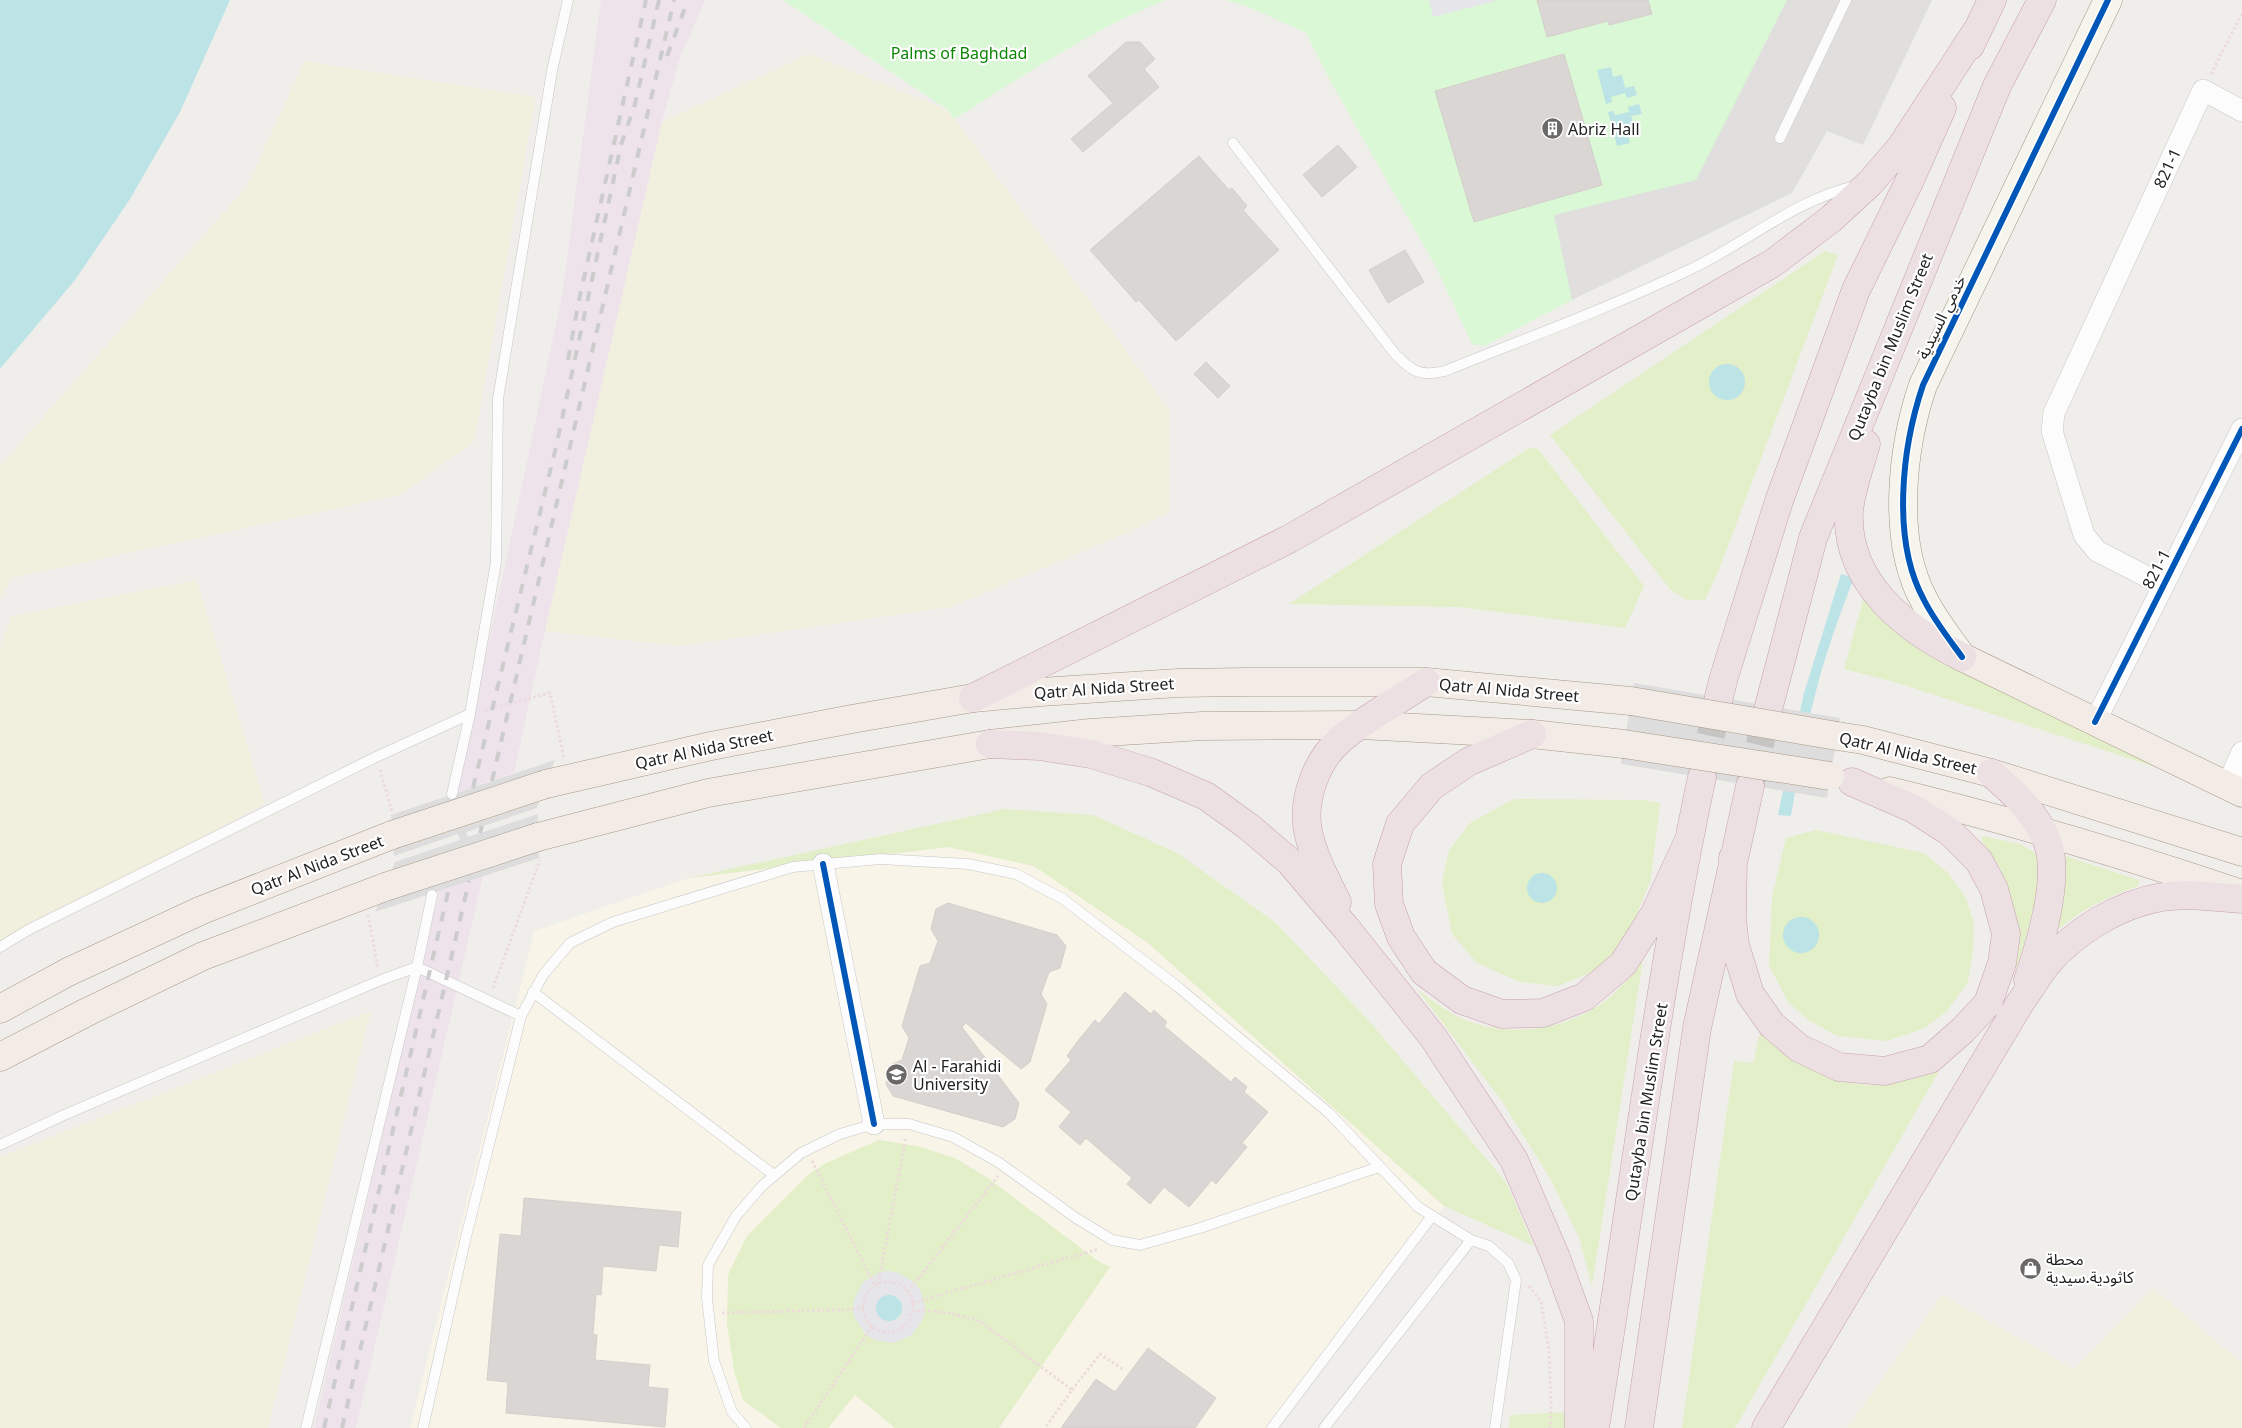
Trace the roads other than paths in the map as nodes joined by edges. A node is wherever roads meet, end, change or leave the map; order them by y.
1 (568, 0) edge
2 (1846, 0) edge
3 (1992, 0) edge
4 (2042, 0) edge
5 (2108, 0) edge
6 (1978, 28) junction
7 (2242, 111) edge
8 (1780, 138) dead end
9 (1233, 143) dead end
10 (1870, 183) junction
11 (1892, 341) junction
12 (2242, 429) edge
13 (2162, 586) junction
14 (1962, 657) junction
15 (1426, 682) junction
16 (1719, 697) tunnel mouth
17 (973, 698) junction
18 (1769, 706) tunnel mouth
19 (470, 714) junction
20 (2095, 722) junction
21 (1361, 725) junction
22 (1532, 734) junction
23 (990, 744) junction
24 (2242, 752) edge
25 (1992, 773) junction
26 (1702, 777) tunnel mouth
27 (1841, 779) junction
28 (1750, 786) tunnel mouth
29 (2234, 790) edge
30 (452, 794) dead end
31 (2041, 832) junction
32 (1688, 842) junction
33 (2242, 852) edge
34 (1733, 858) junction
35 (823, 864) junction
36 (2242, 894) edge
37 (432, 895) dead end
38 (2242, 899) edge
39 (1359, 944) junction
40 (0, 947) edge
41 (417, 967) junction
42 (533, 992) junction
43 (2020, 1003) junction
44 (0, 1009) edge
45 (521, 1016) junction
46 (0, 1057) edge
47 (874, 1124) junction
48 (0, 1145) edge
49 (1379, 1167) junction
50 (774, 1175) junction
51 (1432, 1216) junction
52 (1471, 1240) junction
53 (306, 1428) edge
54 (422, 1428) edge
55 (746, 1428) edge
56 (1272, 1428) edge
57 (1324, 1428) edge
58 (1495, 1428) edge
59 (1579, 1428) edge
60 (1595, 1428) edge
61 (1639, 1428) edge
62 (1766, 1428) edge

1 - 19 lane
2 - 8 lane
3 - 6 highway
4 - 11 highway, Qutayba bin Muslim Street
5 - 14 street, خدمي السيدية
6 - 10 highway
6 - 16 highway
7 - 13 street, 821-1
9 - 10 lane
10 - 17 highway
11 - 14 highway
11 - 18 highway, Qutayba bin Muslim Street
12 - 13 street, 821-1
13 - 20 street, 821-1
14 - 20 main road
15 - 17 main road, Qatr Al Nida Street
15 - 21 highway
15 - 25 main road, Qatr Al Nida Street, bridge
17 - 44 main road, Qatr Al Nida Street, bridge
19 - 30 lane
19 - 40 lane
20 - 29 main road
21 - 22 main road
21 - 23 main road
21 - 39 highway
22 - 27 main road, bridge
22 - 32 highway
23 - 39 highway
23 - 46 main road, bridge
24 - 29 street
25 - 31 highway
25 - 33 main road, Qatr Al Nida Street
26 - 32 highway, Qutayba bin Muslim Street
27 - 31 main road
27 - 34 highway
28 - 34 highway
31 - 36 main road
31 - 43 highway
32 - 60 highway, Qutayba bin Muslim Street
34 - 61 highway
35 - 42 lane
35 - 47 street
35 - 49 lane
37 - 41 lane
38 - 43 highway
39 - 59 highway
41 - 45 lane
41 - 48 lane
41 - 53 lane
42 - 45 lane
42 - 50 lane
43 - 62 highway
45 - 54 lane
47 - 49 lane
47 - 50 lane
49 - 51 lane
50 - 55 lane
51 - 52 lane
51 - 56 lane
52 - 57 lane
52 - 58 lane

